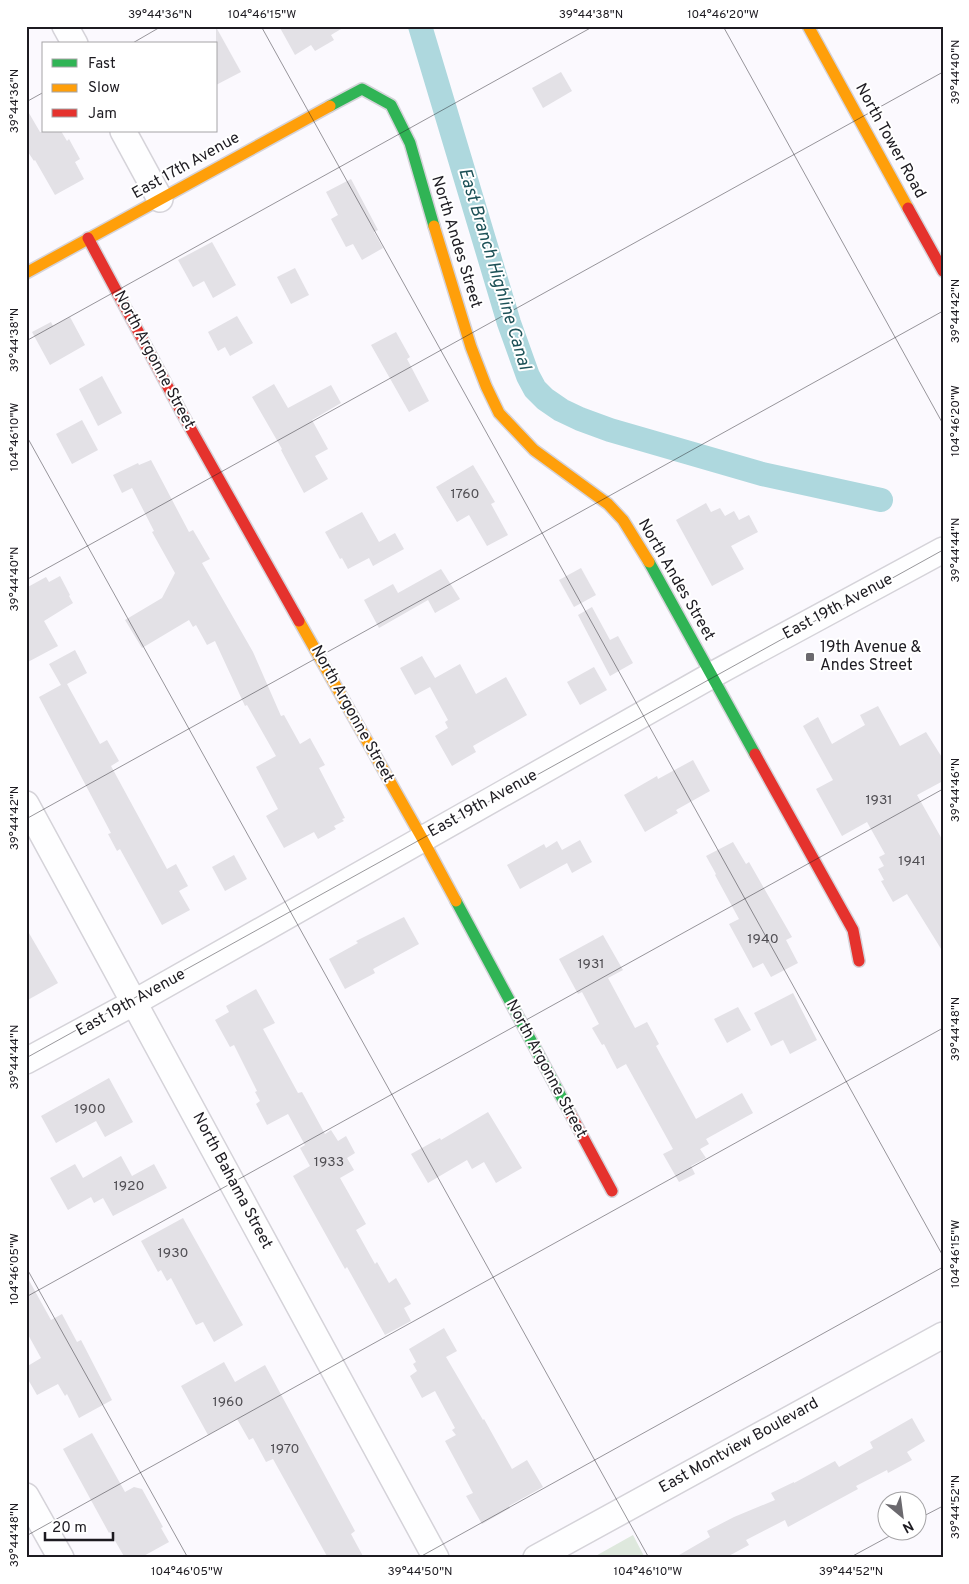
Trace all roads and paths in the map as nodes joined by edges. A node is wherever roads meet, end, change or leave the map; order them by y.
1 (65, 26) edge
2 (808, 26) edge
3 (74, 42) edge
4 (362, 89) joint
5 (124, 132) edge
6 (160, 199) junction
7 (88, 238) junction
8 (943, 271) edge
9 (26, 273) edge
10 (943, 550) edge
11 (712, 675) junction
12 (26, 804) edge
13 (422, 838) junction
14 (859, 961) dead end
15 (135, 1002) junction
16 (26, 1061) edge
17 (612, 1191) dead end
18 (943, 1335) edge
19 (26, 1496) edge
20 (61, 1558) edge
21 (436, 1558) edge
22 (536, 1558) edge

1 - 3 street
2 - 8 street, North Tower Road
4 - 6 street, East 17th Avenue
4 - 11 street, North Andes Street
5 - 6 street
6 - 7 street, East 17th Avenue
7 - 9 street, East 17th Avenue
7 - 13 street, North Argonne Street
10 - 11 street, East 19th Avenue
11 - 13 street, East 19th Avenue
11 - 14 street, North Andes Street
12 - 15 street, North Bahama Street
13 - 15 street, East 19th Avenue
13 - 17 street, North Argonne Street
15 - 16 street, East 19th Avenue
15 - 21 street, North Bahama Street
18 - 22 street, East Montview Boulevard
19 - 20 street

